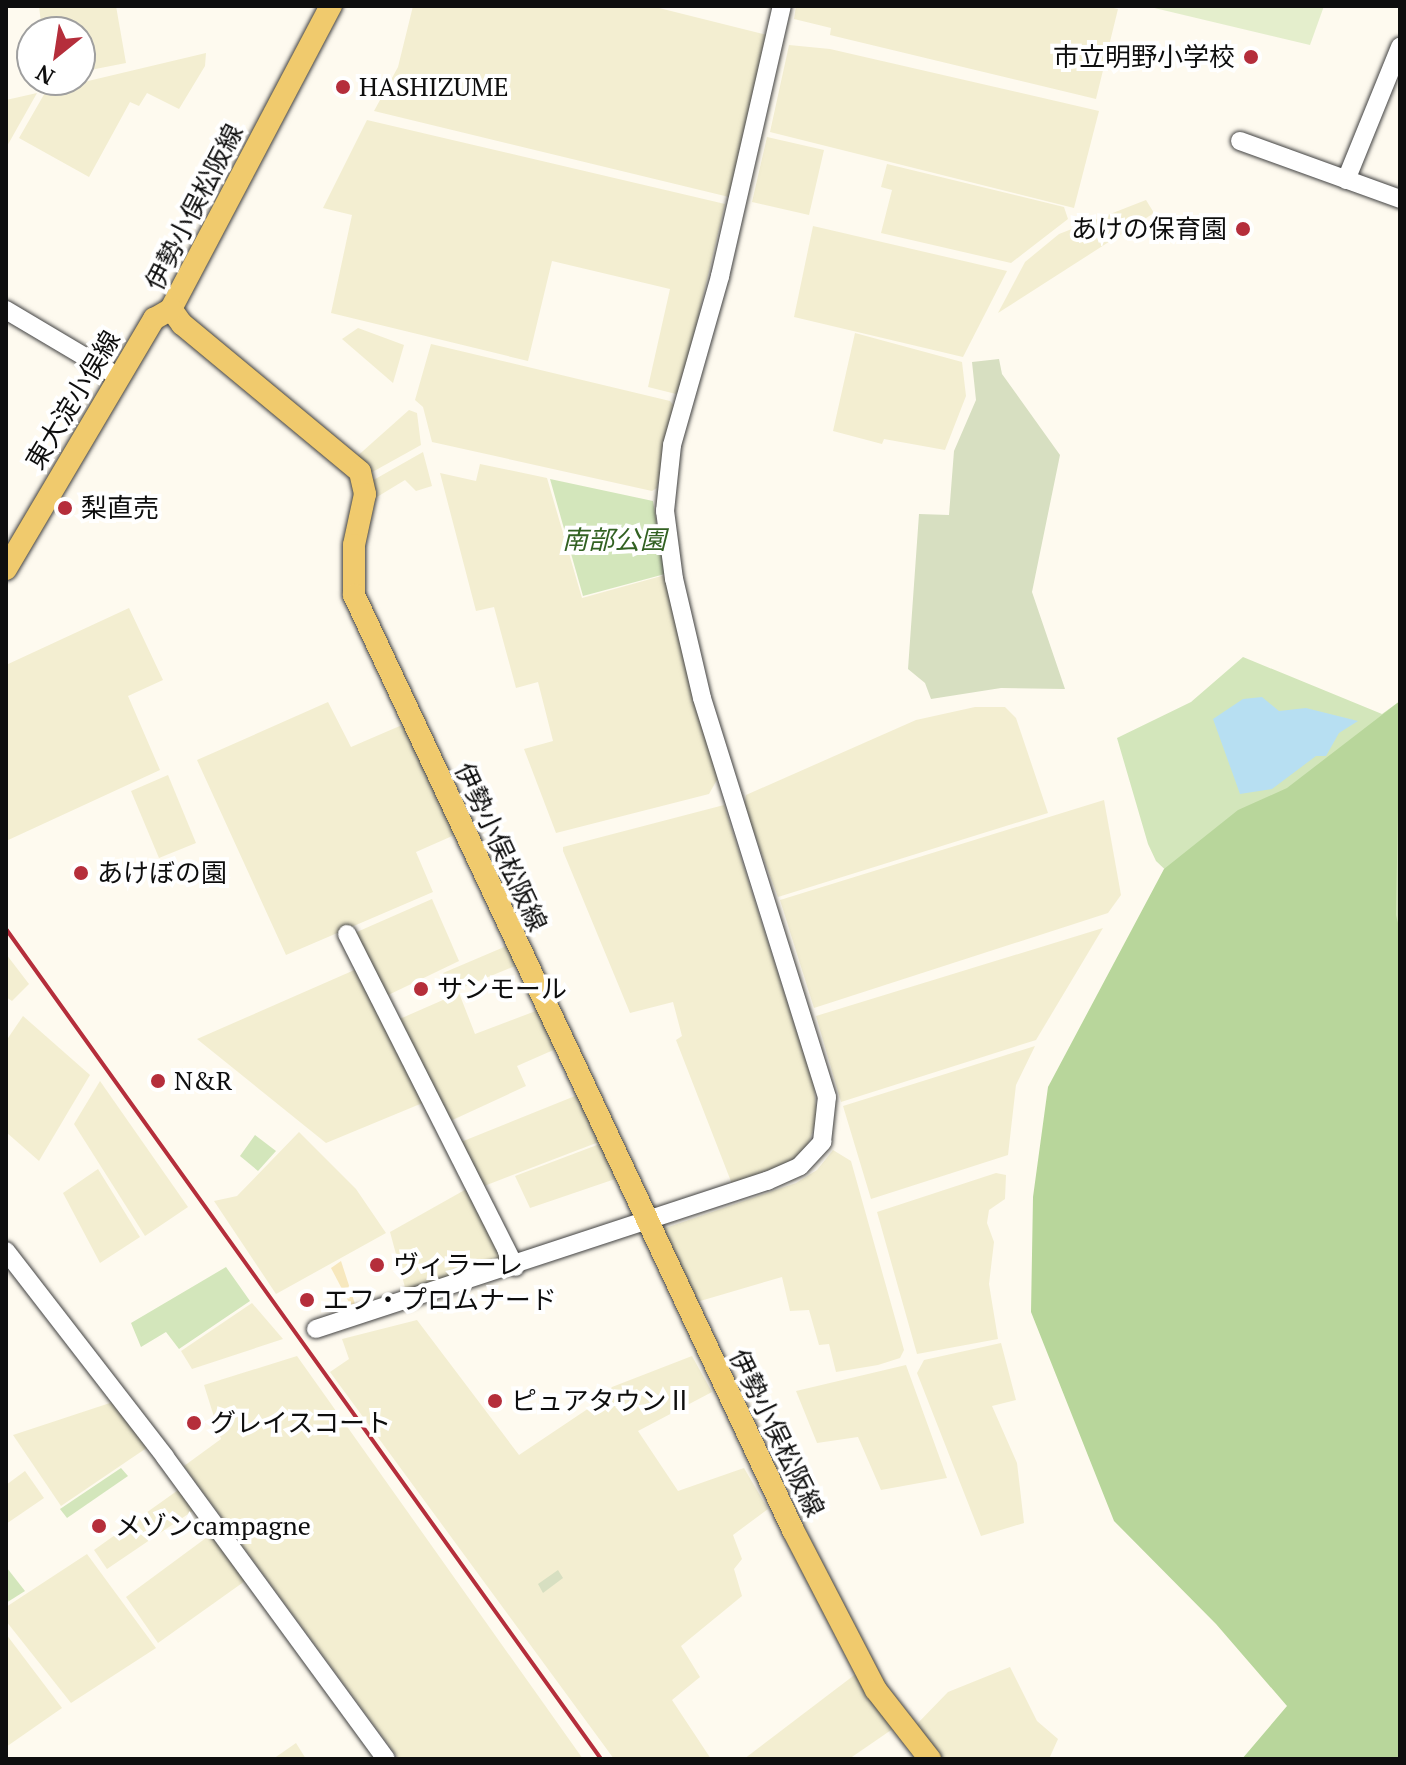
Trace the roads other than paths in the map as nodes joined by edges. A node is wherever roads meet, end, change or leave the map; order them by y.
1 (331, 6) edge
2 (782, 6) edge
3 (1400, 47) edge
4 (1240, 141) dead end
5 (1346, 180) junction
6 (1400, 199) edge
7 (171, 309) junction
8 (6, 310) edge
9 (119, 377) junction
10 (6, 569) edge
11 (347, 934) dead end
12 (646, 1222) junction
13 (6, 1251) edge
14 (515, 1267) junction
15 (316, 1329) dead end
16 (386, 1759) edge
17 (930, 1759) edge

1 - 7 main road, 伊勢小俣松阪線
2 - 12 street
3 - 5 street
4 - 5 street
5 - 6 street
7 - 9 main road, 東大淀小俣線
7 - 12 main road, 伊勢小俣松阪線
8 - 9 street
9 - 10 main road, 東大淀小俣線
11 - 14 street
12 - 14 street
12 - 17 main road, 伊勢小俣松阪線
13 - 16 street
14 - 15 street

